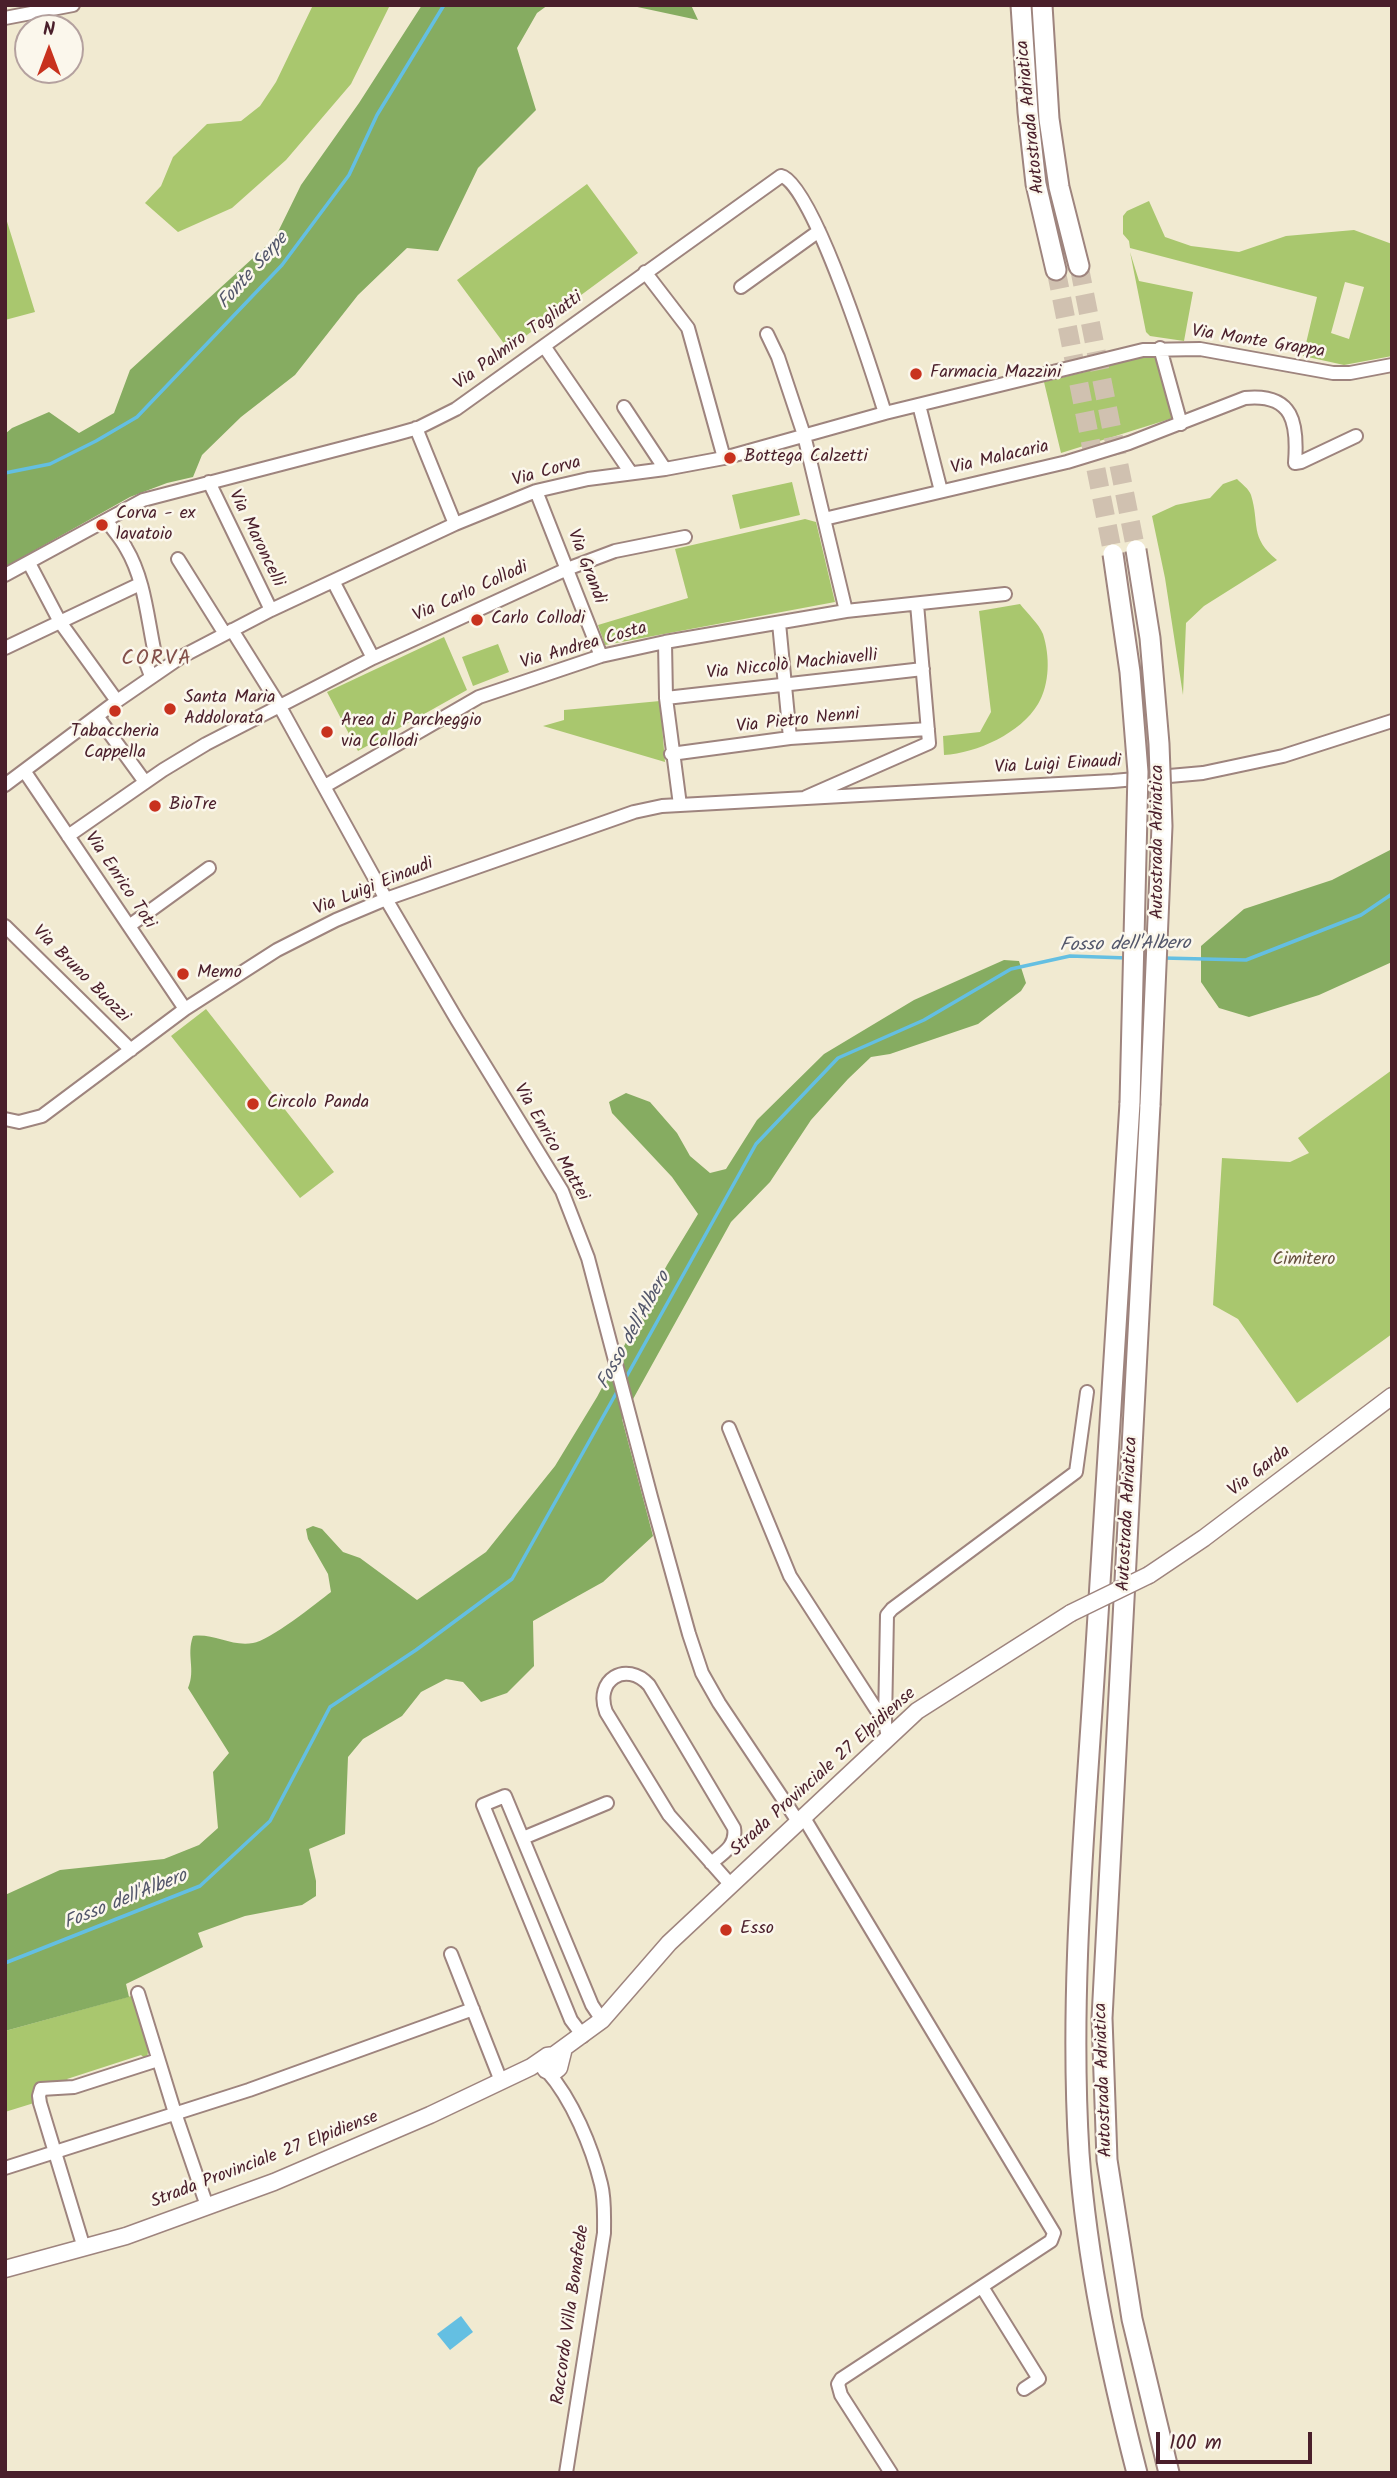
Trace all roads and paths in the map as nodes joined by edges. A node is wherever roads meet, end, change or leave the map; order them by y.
1 (73, 5) edge
2 (1021, 5) edge
3 (1042, 5) edge
4 (5, 18) edge
5 (819, 231) junction
6 (1079, 266) tunnel mouth
7 (1056, 270) tunnel mouth
8 (645, 272) junction
9 (741, 287) dead end
10 (767, 334) dead end
11 (544, 346) junction
12 (1160, 348) junction
13 (1392, 365) edge
14 (919, 405) junction
15 (624, 407) dead end
16 (885, 413) junction
17 (1181, 424) junction
18 (416, 428) junction
19 (804, 435) junction
20 (1356, 436) dead end
21 (724, 458) junction
22 (665, 469) junction
23 (631, 473) junction
24 (209, 482) junction
25 (537, 491) junction
26 (941, 491) junction
27 (824, 519) junction
28 (107, 521) junction
29 (455, 524) junction
30 (685, 537) dead end
31 (1136, 550) tunnel mouth
32 (1113, 554) tunnel mouth
33 (178, 559) dead end
34 (29, 563) junction
35 (567, 569) junction
36 (5, 575) edge
37 (333, 581) junction
38 (140, 583) junction
39 (1005, 594) dead end
40 (918, 604) junction
41 (271, 610) junction
42 (846, 611) junction
43 (60, 622) junction
44 (779, 623) junction
45 (229, 632) junction
46 (665, 642) junction
47 (5, 648) edge
48 (154, 649) junction
49 (601, 656) junction
50 (373, 658) junction
51 (170, 663) junction
52 (923, 669) junction
53 (151, 676) junction
54 (785, 684) junction
55 (666, 698) junction
56 (117, 701) junction
57 (279, 705) junction
58 (97, 716) junction
59 (1392, 721) edge
60 (928, 729) junction
61 (790, 738) junction
62 (671, 754) junction
63 (25, 772) junction
64 (145, 782) junction
65 (5, 785) edge
66 (325, 786) junction
67 (803, 799) junction
68 (680, 805) junction
69 (68, 836) junction
70 (209, 868) dead end
71 (386, 899) junction
72 (5, 926) edge
73 (129, 926) junction
74 (185, 1009) junction
75 (131, 1050) junction
76 (5, 1119) edge
77 (1087, 1392) dead end
78 (1392, 1396) edge
79 (729, 1428) dead end
80 (1149, 1575) joint
81 (887, 1730) junction
82 (607, 1803) dead end
83 (801, 1821) junction
84 (523, 1838) junction
85 (712, 1863) junction
86 (730, 1884) junction
87 (552, 1908) junction
88 (529, 1918) junction
89 (451, 1954) dead end
90 (138, 1993) dead end
91 (473, 2009) junction
92 (602, 2020) junction
93 (583, 2036) junction
94 (158, 2060) junction
95 (551, 2061) junction
96 (501, 2081) junction
97 (175, 2113) junction
98 (56, 2152) junction
99 (5, 2168) edge
100 (207, 2206) junction
101 (84, 2248) junction
102 (5, 2269) edge
103 (982, 2287) junction
104 (1024, 2389) dead end
105 (566, 2473) edge
106 (891, 2473) edge
107 (1137, 2473) edge
108 (1168, 2473) edge

1 - 4 street
2 - 7 highway, Autostrada Adriatica
3 - 6 highway, Autostrada Adriatica
5 - 8 street, Via Palmiro Togliatti
5 - 9 street
5 - 16 street, Via Palmiro Togliatti
8 - 11 street, Via Palmiro Togliatti
8 - 21 street
10 - 19 street
11 - 18 street, Via Palmiro Togliatti
11 - 23 street
12 - 13 street, Via Monte Grappa
12 - 14 street, Via Corva
12 - 17 street
14 - 16 street, Via Corva
14 - 26 street
15 - 22 street
16 - 19 street, Via Corva
17 - 20 street, Via Malacaria
17 - 26 street, Via Malacaria
18 - 24 street, Via Palmiro Togliatti
18 - 29 street
19 - 21 street, Via Corva
19 - 27 street
21 - 22 street, Via Corva
22 - 23 street, Via Corva
23 - 25 street, Via Corva
24 - 28 street, Via Palmiro Togliatti
24 - 41 street, Via Maroncelli
25 - 29 street, Via Corva
25 - 35 street, Via Grandi
26 - 27 street, Via Malacaria
27 - 42 street
28 - 34 street, Via Palmiro Togliatti
28 - 38 street
29 - 37 street, Via Corva
30 - 35 street, Via Carlo Collodi
31 - 108 highway, Autostrada Adriatica, bridge
32 - 107 highway, Autostrada Adriatica, bridge
33 - 45 street, Via Enrico Mattei
34 - 36 street, Via Palmiro Togliatti
34 - 43 street
35 - 49 street, Via Grandi
35 - 50 street, Via Carlo Collodi
37 - 41 street, Via Corva
37 - 50 street
38 - 43 street
38 - 48 street
39 - 40 street, Via Andrea Costa
40 - 42 street, Via Andrea Costa
40 - 52 street
41 - 45 street, Via Corva
42 - 44 street, Via Andrea Costa
43 - 47 street
43 - 56 street
44 - 46 street, Via Andrea Costa
44 - 54 street
45 - 51 street, Via Corva
45 - 57 street, Via Enrico Mattei
46 - 49 street, Via Andrea Costa
46 - 55 street
48 - 51 street
48 - 53 street
49 - 66 street, Via Andrea Costa
50 - 57 street, Via Carlo Collodi
51 - 53 street, Via Corva
52 - 54 street, Via Niccolò Machiavelli
52 - 60 street
53 - 56 street, Via Corva
54 - 55 street, Via Niccolò Machiavelli
54 - 61 street
55 - 62 street
56 - 58 street, Via Corva
57 - 64 street, Via Carlo Collodi
57 - 66 street, Via Enrico Mattei
58 - 63 street, Via Corva
58 - 64 street
59 - 67 street, Via Luigi Einaudi
60 - 61 street, Via Pietro Nenni
60 - 67 street, Via Luigi Einaudi
61 - 62 street, Via Pietro Nenni
62 - 68 street
63 - 65 street, Via Corva
63 - 69 street, Via Enrico Toti
64 - 69 street, Via Carlo Collodi
66 - 71 street, Via Enrico Mattei
67 - 68 street, Via Luigi Einaudi
68 - 71 street, Via Luigi Einaudi
69 - 73 street, Via Enrico Toti
70 - 73 street
71 - 74 street, Via Luigi Einaudi
71 - 83 street, Via Enrico Mattei
72 - 75 street, Via Bruno Buozzi
73 - 74 street, Via Enrico Toti
74 - 75 street, Via Luigi Einaudi
75 - 76 street, Via Luigi Einaudi
77 - 81 street
78 - 80 main road, Via Garda
79 - 81 street
80 - 81 main road, Strada Provinciale 27 Elpidiense, bridge
81 - 83 main road, Strada Provinciale 27 Elpidiense
82 - 84 street
83 - 86 main road, Strada Provinciale 27 Elpidiense
83 - 103 street, Via Enrico Mattei
84 - 87 street
84 - 88 street
85 - 85 street
85 - 86 street
86 - 92 main road, Strada Provinciale 27 Elpidiense
87 - 88 street
87 - 92 street
88 - 93 street
89 - 91 street
90 - 94 street
91 - 96 street
91 - 97 street
92 - 93 main road, Strada Provinciale 27 Elpidiense
93 - 95 main road, Strada Provinciale 27 Elpidiense
94 - 97 street
94 - 98 street
95 - 96 main road, Strada Provinciale 27 Elpidiense
95 - 105 street, Raccordo Villa Bonafede
96 - 100 main road, Strada Provinciale 27 Elpidiense
97 - 98 street
97 - 100 street
98 - 99 street
98 - 101 street
100 - 101 main road, Strada Provinciale 27 Elpidiense
101 - 102 main road, Strada Provinciale 27 Elpidiense
103 - 104 street
103 - 106 street

